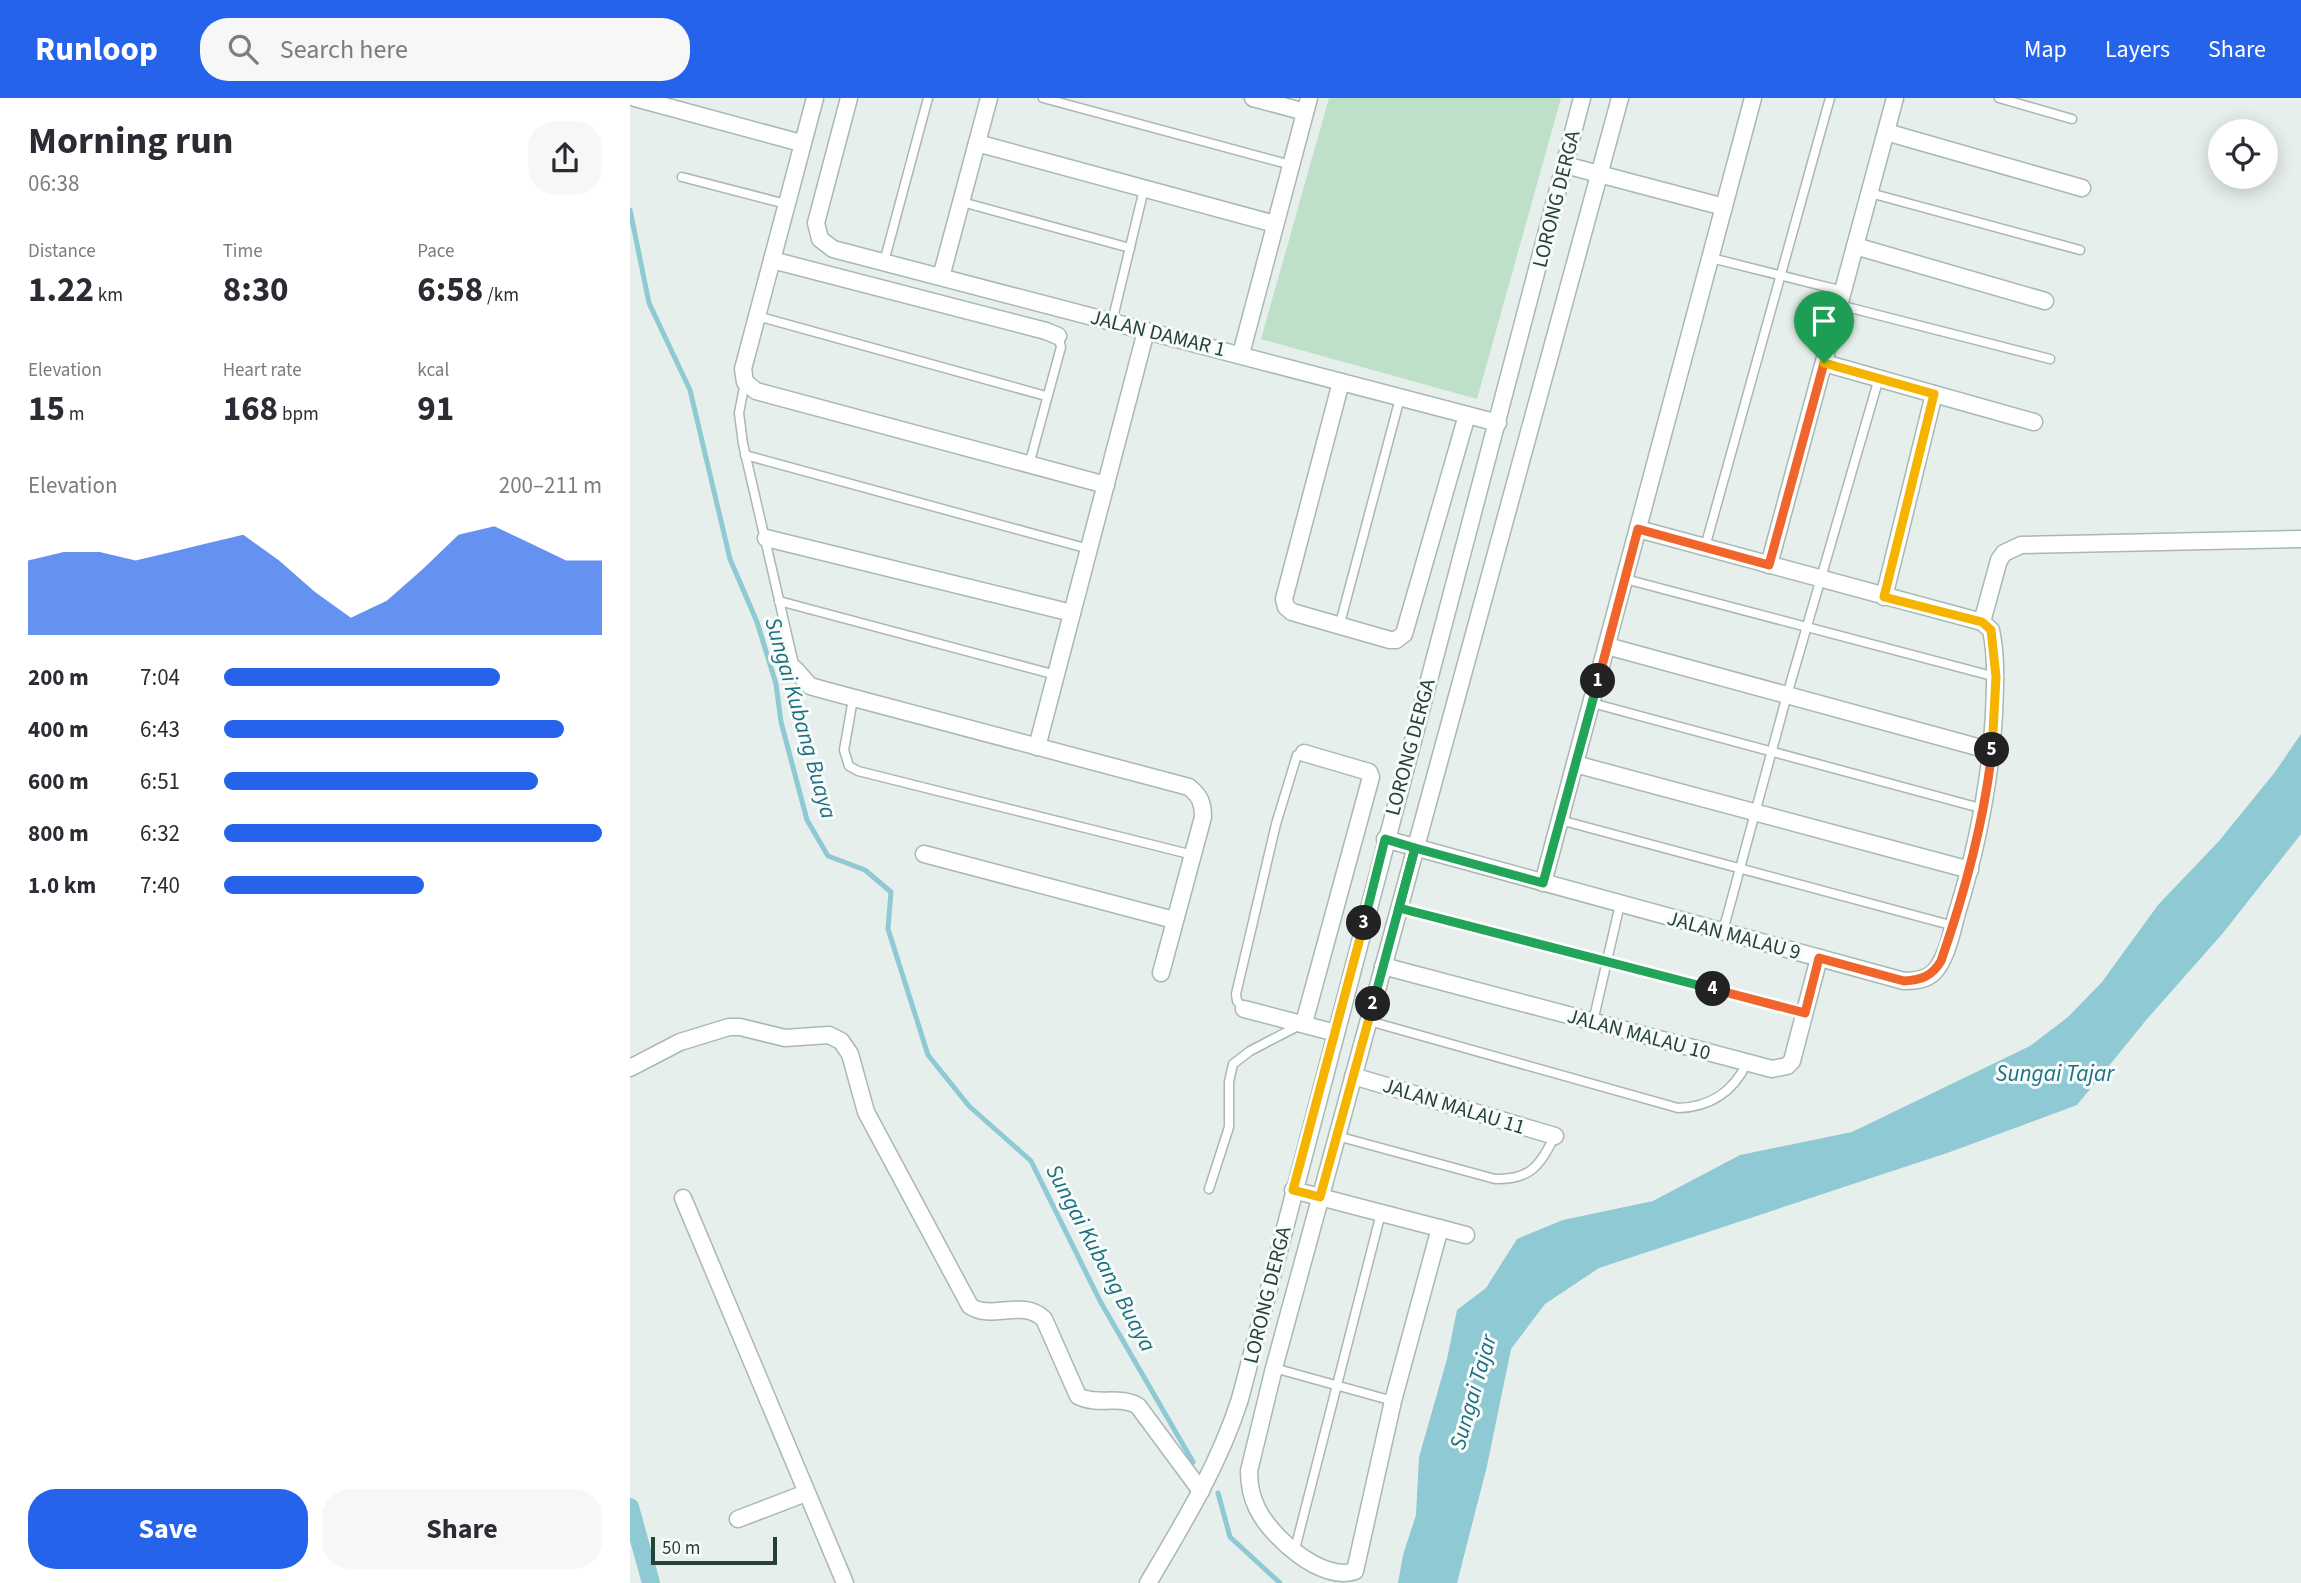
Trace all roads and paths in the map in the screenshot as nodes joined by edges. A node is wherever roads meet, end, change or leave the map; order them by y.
1 (635, 98) edge
2 (815, 98) edge
3 (849, 98) edge
4 (928, 98) edge
5 (989, 98) edge
6 (1043, 98) edge
7 (1253, 98) edge
8 (1582, 98) edge
9 (1620, 98) edge
10 (1753, 98) edge
11 (1830, 98) edge
12 (1895, 98) edge
13 (1999, 98) edge
14 (1307, 105) edge
15 (2072, 119) dead end
16 (1886, 132) junction
17 (801, 143) junction
18 (977, 144) junction
19 (1291, 165) junction
20 (1565, 165) junction
21 (1601, 174) junction
22 (681, 177) dead end
23 (2082, 188) dead end
24 (1144, 189) junction
25 (1870, 193) junction
26 (962, 202) junction
27 (786, 204) junction
28 (1724, 207) junction
29 (1275, 224) junction
30 (1855, 246) junction
31 (1130, 248) junction
32 (2080, 250) dead end
33 (1711, 258) junction
34 (772, 260) junction
35 (884, 262) junction
36 (1782, 276) junction
37 (941, 277) junction
38 (1841, 298) junction
39 (2045, 300) dead end
40 (757, 316) junction
41 (1112, 322) junction
42 (1146, 331) junction
43 (1058, 336) joint
44 (1241, 354) junction
45 (2050, 359) dead end
46 (1824, 363) junction
47 (1879, 378) junction
48 (745, 382) junction
49 (1341, 382) junction
50 (1934, 394) junction
51 (1046, 396) junction
52 (1401, 398) junction
53 (1467, 415) junction
54 (2034, 422) dead end
55 (1498, 423) junction
56 (745, 455) junction
57 (1028, 466) junction
58 (1106, 485) junction
59 (1638, 529) junction
60 (766, 538) junction
61 (2301, 539) edge
62 (1705, 548) junction
63 (1089, 549) junction
64 (1769, 565) junction
65 (1625, 579) junction
66 (1821, 580) junction
67 (1884, 597) junction
68 (779, 601) junction
69 (1072, 613) junction
70 (1982, 622) junction
71 (1339, 627) junction
72 (1807, 627) junction
73 (1607, 646) junction
74 (795, 669) joint
75 (1056, 676) junction
76 (1996, 677) junction
77 (1787, 695) junction
78 (853, 699) junction
79 (1592, 703) junction
80 (1037, 747) junction
81 (1992, 751) junction
82 (1773, 752) junction
83 (1304, 753) joint
84 (1575, 765) junction
85 (1984, 809) junction
86 (1757, 813) junction
87 (1560, 820) junction
88 (1385, 839) junction
89 (1415, 848) junction
90 (924, 853) dead end
91 (1194, 855) junction
92 (1741, 869) junction
93 (1970, 870) junction
94 (1543, 883) junction
95 (1620, 904) junction
96 (1399, 908) junction
97 (1174, 920) junction
98 (1954, 926) junction
99 (1723, 932) junction
100 (1819, 958) junction
101 (1607, 962) junction
102 (1383, 966) junction
103 (1160, 973) dead end
104 (1244, 1009) joint
105 (1805, 1013) junction
106 (1368, 1021) junction
107 (1593, 1022) junction
108 (1304, 1023) junction
109 (1336, 1033) junction
110 (1747, 1063) junction
111 (630, 1068) edge
112 (1353, 1076) junction
113 (1337, 1136) junction
114 (1555, 1136) joint
115 (1209, 1189) dead end
116 (1293, 1190) junction
117 (1320, 1197) junction
118 (683, 1198) dead end
119 (1381, 1213) junction
120 (1440, 1228) junction
121 (1466, 1235) dead end
122 (1274, 1368) junction
123 (1335, 1386) junction
124 (1393, 1401) junction
125 (1201, 1491) junction
126 (806, 1493) junction
127 (738, 1519) dead end
128 (1292, 1559) junction
129 (845, 1583) edge
130 (1148, 1583) edge

1 - 17 street
2 - 17 street
3 - 35 street, JALAN DAMAR 1
4 - 35 lane
5 - 18 street
6 - 19 lane
7 - 14 street
8 - 20 street, LORONG DERGA
9 - 21 street
10 - 28 street
11 - 36 lane
12 - 16 street
13 - 15 lane
14 - 19 street
16 - 23 street
16 - 25 street
17 - 27 street
18 - 24 street
18 - 26 street
19 - 29 street
20 - 21 street
20 - 55 street, LORONG DERGA
21 - 28 street
21 - 89 street
22 - 27 lane
24 - 29 street
24 - 31 lane
25 - 30 street
25 - 32 lane
26 - 31 lane
26 - 37 street
27 - 34 street
28 - 33 street
29 - 44 street
30 - 38 street
30 - 39 street
31 - 41 lane
33 - 36 lane
33 - 59 street
34 - 40 street
34 - 43 street
35 - 37 street, JALAN DAMAR 1
36 - 38 lane
36 - 62 lane
37 - 41 street, JALAN DAMAR 1
38 - 45 lane
38 - 46 street
40 - 48 street
40 - 51 lane
41 - 42 street, JALAN DAMAR 1
42 - 44 street, JALAN DAMAR 1
42 - 58 street
43 - 51 lane
44 - 49 street, JALAN DAMAR 1
46 - 47 street
46 - 64 street
47 - 50 street
47 - 66 lane
48 - 56 lane
48 - 57 street
49 - 52 street, JALAN DAMAR 1
49 - 71 street
50 - 54 street
50 - 67 street
51 - 57 lane
52 - 53 street, JALAN DAMAR 1
52 - 71 lane
53 - 55 street, JALAN DAMAR 1
53 - 71 street
55 - 88 street, LORONG DERGA
56 - 60 lane
56 - 63 lane
57 - 58 street
58 - 63 street
59 - 62 street
59 - 65 street
60 - 68 lane
60 - 69 street
61 - 70 street
62 - 64 street
63 - 69 street
64 - 66 street
65 - 72 lane
65 - 73 street
66 - 67 street
66 - 72 lane
67 - 70 street
68 - 74 lane
68 - 75 lane
69 - 75 street
70 - 76 street, JALAN MALAU 9
72 - 76 lane
72 - 77 lane
73 - 77 street
73 - 79 street
74 - 78 street
75 - 80 street
76 - 81 street, JALAN MALAU 9
77 - 81 street
77 - 82 lane
78 - 80 street
78 - 91 lane
79 - 82 lane
79 - 84 street
80 - 91 street
81 - 85 street, JALAN MALAU 9
82 - 85 lane
82 - 86 lane
83 - 104 lane
83 - 108 street
84 - 86 street
84 - 87 street
85 - 93 street, JALAN MALAU 9
86 - 92 lane
86 - 93 street
87 - 92 lane
87 - 94 street
88 - 89 street, JALAN MALAU 9
88 - 109 street, LORONG DERGA
89 - 94 street, JALAN MALAU 9
89 - 96 street
90 - 97 street
91 - 97 street
92 - 98 lane
92 - 99 lane
93 - 98 street, JALAN MALAU 9
94 - 95 street, JALAN MALAU 9
95 - 99 street, JALAN MALAU 9
95 - 101 lane
96 - 101 lane
96 - 102 street
97 - 103 street
98 - 100 street, JALAN MALAU 9
99 - 100 street, JALAN MALAU 9
100 - 105 street, JALAN MALAU 10
101 - 105 lane
101 - 107 lane
102 - 106 street
102 - 107 street, JALAN MALAU 10
104 - 108 street
105 - 110 street, JALAN MALAU 10
106 - 110 lane
106 - 112 street
107 - 110 street, JALAN MALAU 10
108 - 109 street
108 - 115 lane
109 - 116 street, LORONG DERGA
111 - 125 street
112 - 113 street
112 - 114 street, JALAN MALAU 11
113 - 114 lane
113 - 117 street
116 - 117 street
116 - 125 street, LORONG DERGA
117 - 119 street
117 - 122 street
118 - 126 street
119 - 120 street
119 - 123 lane
120 - 121 street
120 - 124 street
122 - 123 lane
122 - 128 street
123 - 124 lane
123 - 128 lane
124 - 128 street
125 - 130 street, LORONG DERGA
126 - 127 street
126 - 129 street

